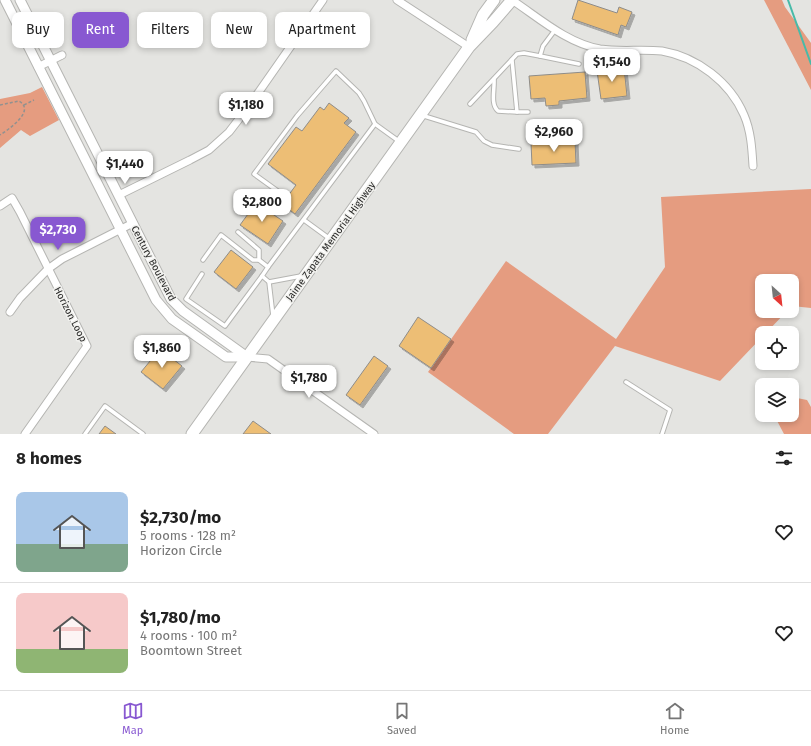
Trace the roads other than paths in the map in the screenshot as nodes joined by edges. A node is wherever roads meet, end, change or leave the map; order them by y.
1 (5, 0) edge
2 (20, 0) edge
3 (323, 0) edge
4 (396, 0) edge
5 (494, 0) edge
6 (512, 0) edge
7 (555, 30) junction
8 (469, 48) junction
9 (62, 55) dead end
10 (540, 56) junction
11 (51, 60) junction
12 (512, 60) junction
13 (579, 64) dead end
14 (38, 67) junction
15 (494, 79) junction
16 (470, 104) dead end
17 (517, 112) junction
18 (528, 112) dead end
19 (420, 115) junction
20 (375, 124) junction
21 (401, 142) junction
22 (519, 149) dead end
23 (754, 166) dead end
24 (279, 192) dead end
25 (119, 195) junction
26 (0, 206) edge
27 (304, 220) junction
28 (133, 223) junction
29 (120, 229) junction
30 (238, 232) dead end
31 (331, 240) junction
32 (204, 260) dead end
33 (259, 260) junction
34 (268, 267) junction
35 (48, 269) junction
36 (202, 274) dead end
37 (262, 276) junction
38 (305, 276) junction
39 (269, 282) junction
40 (186, 298) junction
41 (179, 308) junction
42 (10, 312) dead end
43 (274, 319) junction
44 (247, 356) junction
45 (626, 382) dead end
46 (25, 434) edge
47 (85, 434) edge
48 (143, 434) edge
49 (192, 434) edge
50 (374, 434) edge
51 (662, 434) edge

1 - 14 street, Century Boulevard
2 - 11 street, Century Boulevard
3 - 25 street
4 - 8 street
5 - 8 main road, Jaime Zapata Memorial Highway
6 - 7 street
6 - 8 main road, Jaime Zapata Memorial Highway
7 - 10 lane
7 - 23 street
8 - 19 main road, Jaime Zapata Memorial Highway
9 - 11 street
10 - 12 lane
10 - 13 lane
11 - 14 street
11 - 25 street, Century Boulevard
12 - 15 lane
12 - 17 lane
14 - 29 street, Century Boulevard
15 - 16 lane
15 - 17 lane
17 - 18 lane
19 - 21 main road, Jaime Zapata Memorial Highway
19 - 22 lane
20 - 21 lane
20 - 24 lane
20 - 27 lane
21 - 31 main road, Jaime Zapata Memorial Highway
25 - 28 street, Century Boulevard
26 - 35 street, Horizon Loop
27 - 31 lane
27 - 34 lane
28 - 29 street
28 - 41 street, Century Boulevard
29 - 35 street
29 - 44 street, Century Boulevard
30 - 33 lane
31 - 38 main road, Jaime Zapata Memorial Highway
32 - 33 lane
33 - 34 lane
34 - 37 lane
35 - 42 street
35 - 46 street, Horizon Loop
36 - 40 lane
37 - 39 lane
37 - 40 lane
38 - 39 lane
38 - 43 main road, Jaime Zapata Memorial Highway
39 - 43 lane
40 - 41 lane
41 - 44 street, Century Boulevard
43 - 44 main road, Jaime Zapata Memorial Highway
44 - 49 main road, Jaime Zapata Memorial Highway
44 - 50 street
45 - 51 lane
47 - 48 lane

